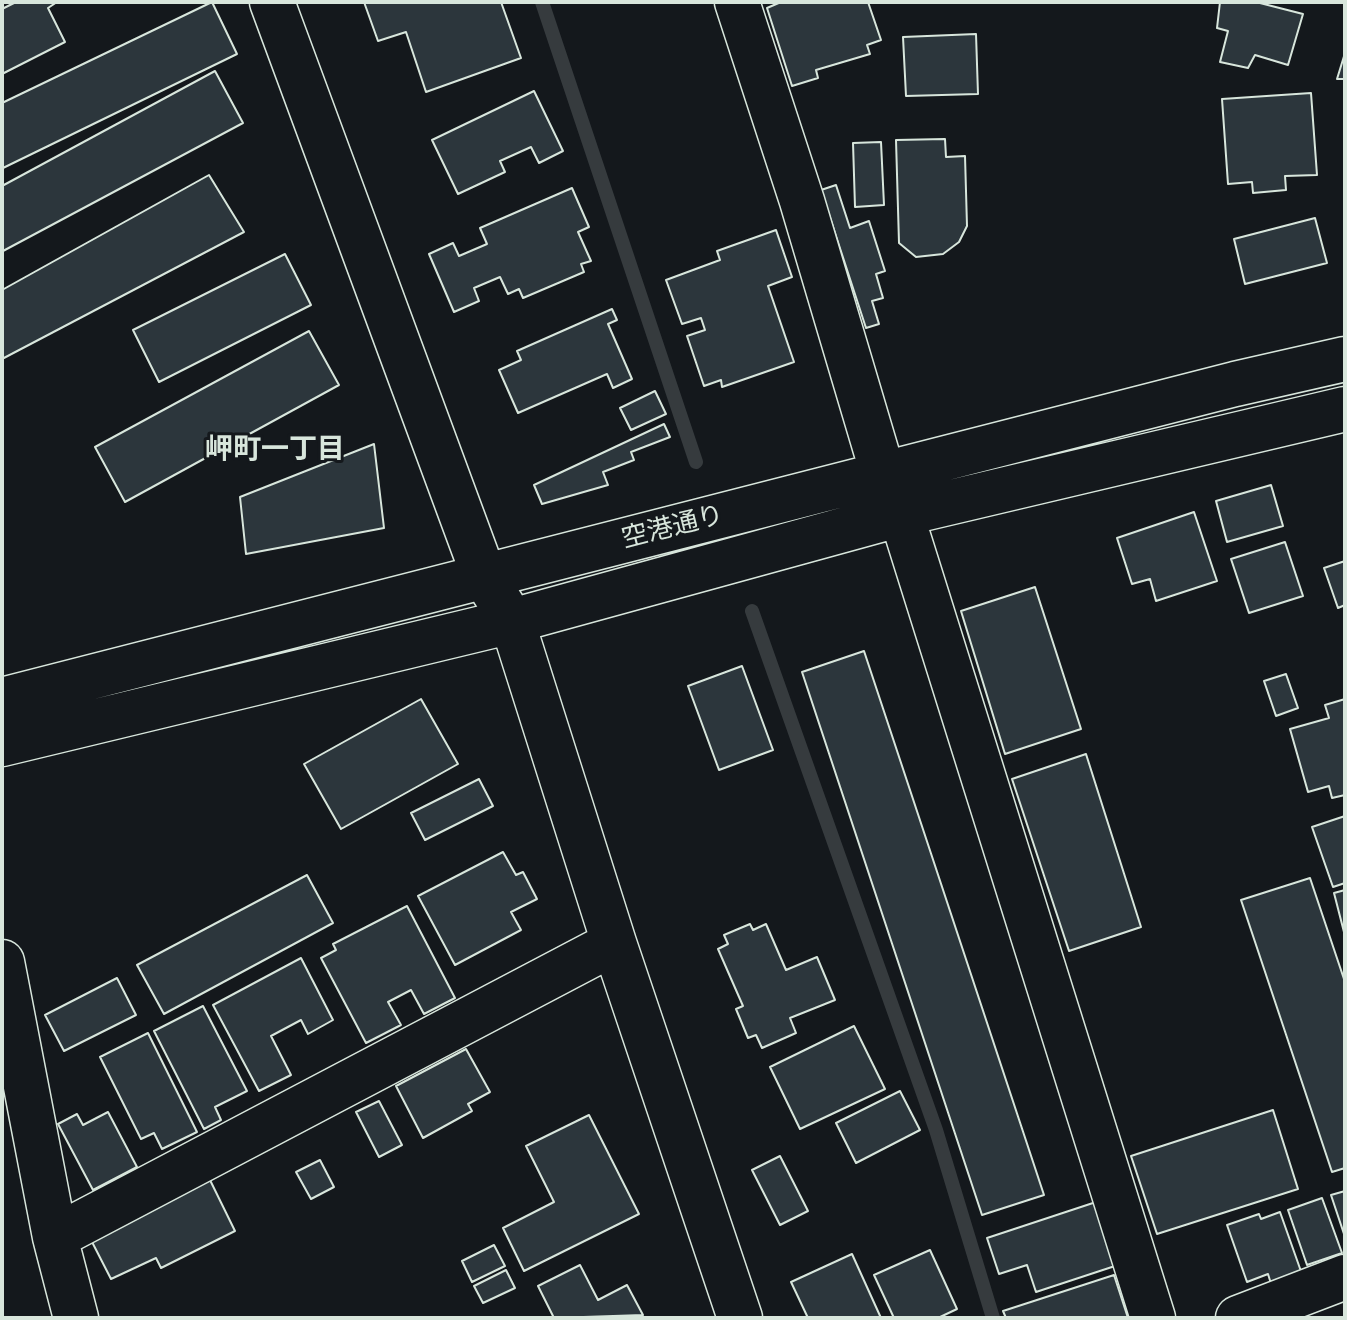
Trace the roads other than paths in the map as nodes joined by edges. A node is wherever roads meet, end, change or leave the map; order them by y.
1 (272, 2) edge
2 (737, 2) edge
3 (1345, 359) edge
4 (1345, 409) edge
5 (883, 474) junction
6 (901, 514) junction
7 (484, 576) junction
8 (512, 621) junction
9 (2, 700) edge
10 (2, 744) edge
11 (614, 943) junction
12 (2, 962) edge
13 (8, 1039) edge
14 (55, 1237) junction
15 (1345, 1277) edge
16 (76, 1318) edge
17 (740, 1318) edge
18 (1153, 1318) edge
19 (1238, 1318) edge

1 - 7 street
2 - 5 street
3 - 5 street, 空港通り
4 - 6 street, 空港通り
5 - 7 street, 空港通り
6 - 8 street, 空港通り
6 - 18 street
7 - 8 street
7 - 9 street, 空港通り
8 - 10 street, 空港通り
8 - 11 street
11 - 14 street
11 - 17 street
12 - 13 street
13 - 14 street
14 - 16 street
15 - 19 street

